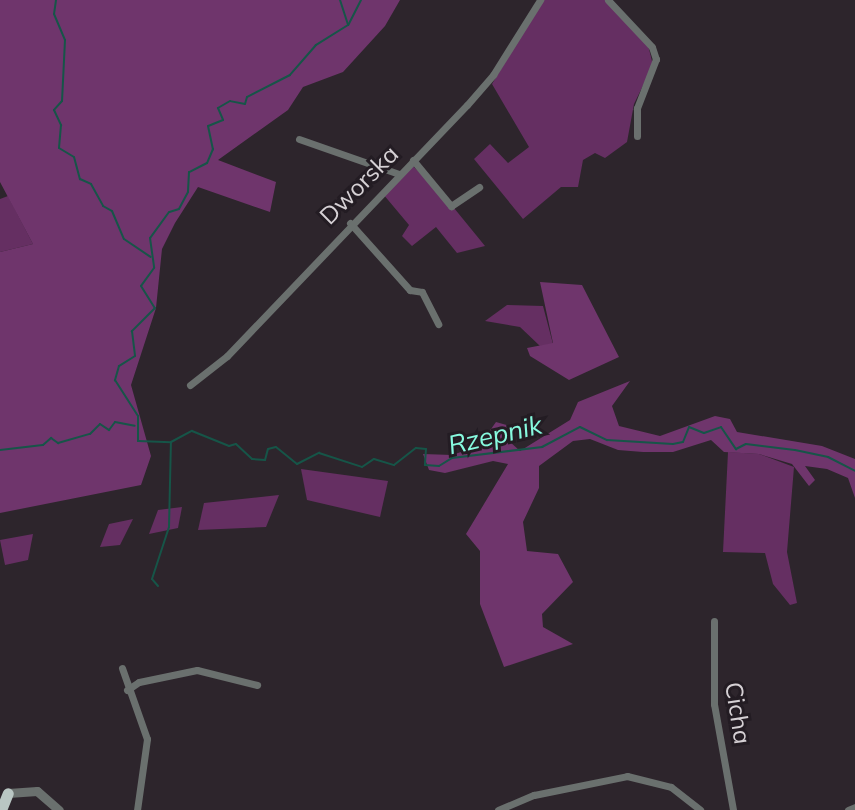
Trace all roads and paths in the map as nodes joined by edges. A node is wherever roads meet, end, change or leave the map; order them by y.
1 (540, 0) edge
2 (608, 0) edge
3 (637, 136) dead end
4 (299, 139) dead end
5 (413, 160) junction
6 (399, 174) junction
7 (479, 187) dead end
8 (350, 223) junction
9 (438, 324) dead end
10 (190, 385) dead end
11 (714, 621) dead end
12 (122, 668) dead end
13 (257, 685) dead end
14 (127, 690) junction
15 (3, 791) edge
16 (855, 807) edge
17 (1, 810) edge
18 (59, 810) edge
19 (137, 810) edge
20 (498, 810) edge
21 (700, 810) edge
22 (733, 810) edge
23 (848, 810) edge

1 - 5 street, Dworska
2 - 3 street
4 - 6 street
5 - 6 street, Dworska
5 - 7 street
6 - 8 street, Dworska
8 - 9 street
8 - 10 street, Dworska
11 - 22 street, Cicha
12 - 14 street
13 - 14 street
14 - 19 street
15 - 17 highway
15 - 18 street
16 - 23 street
20 - 21 street

